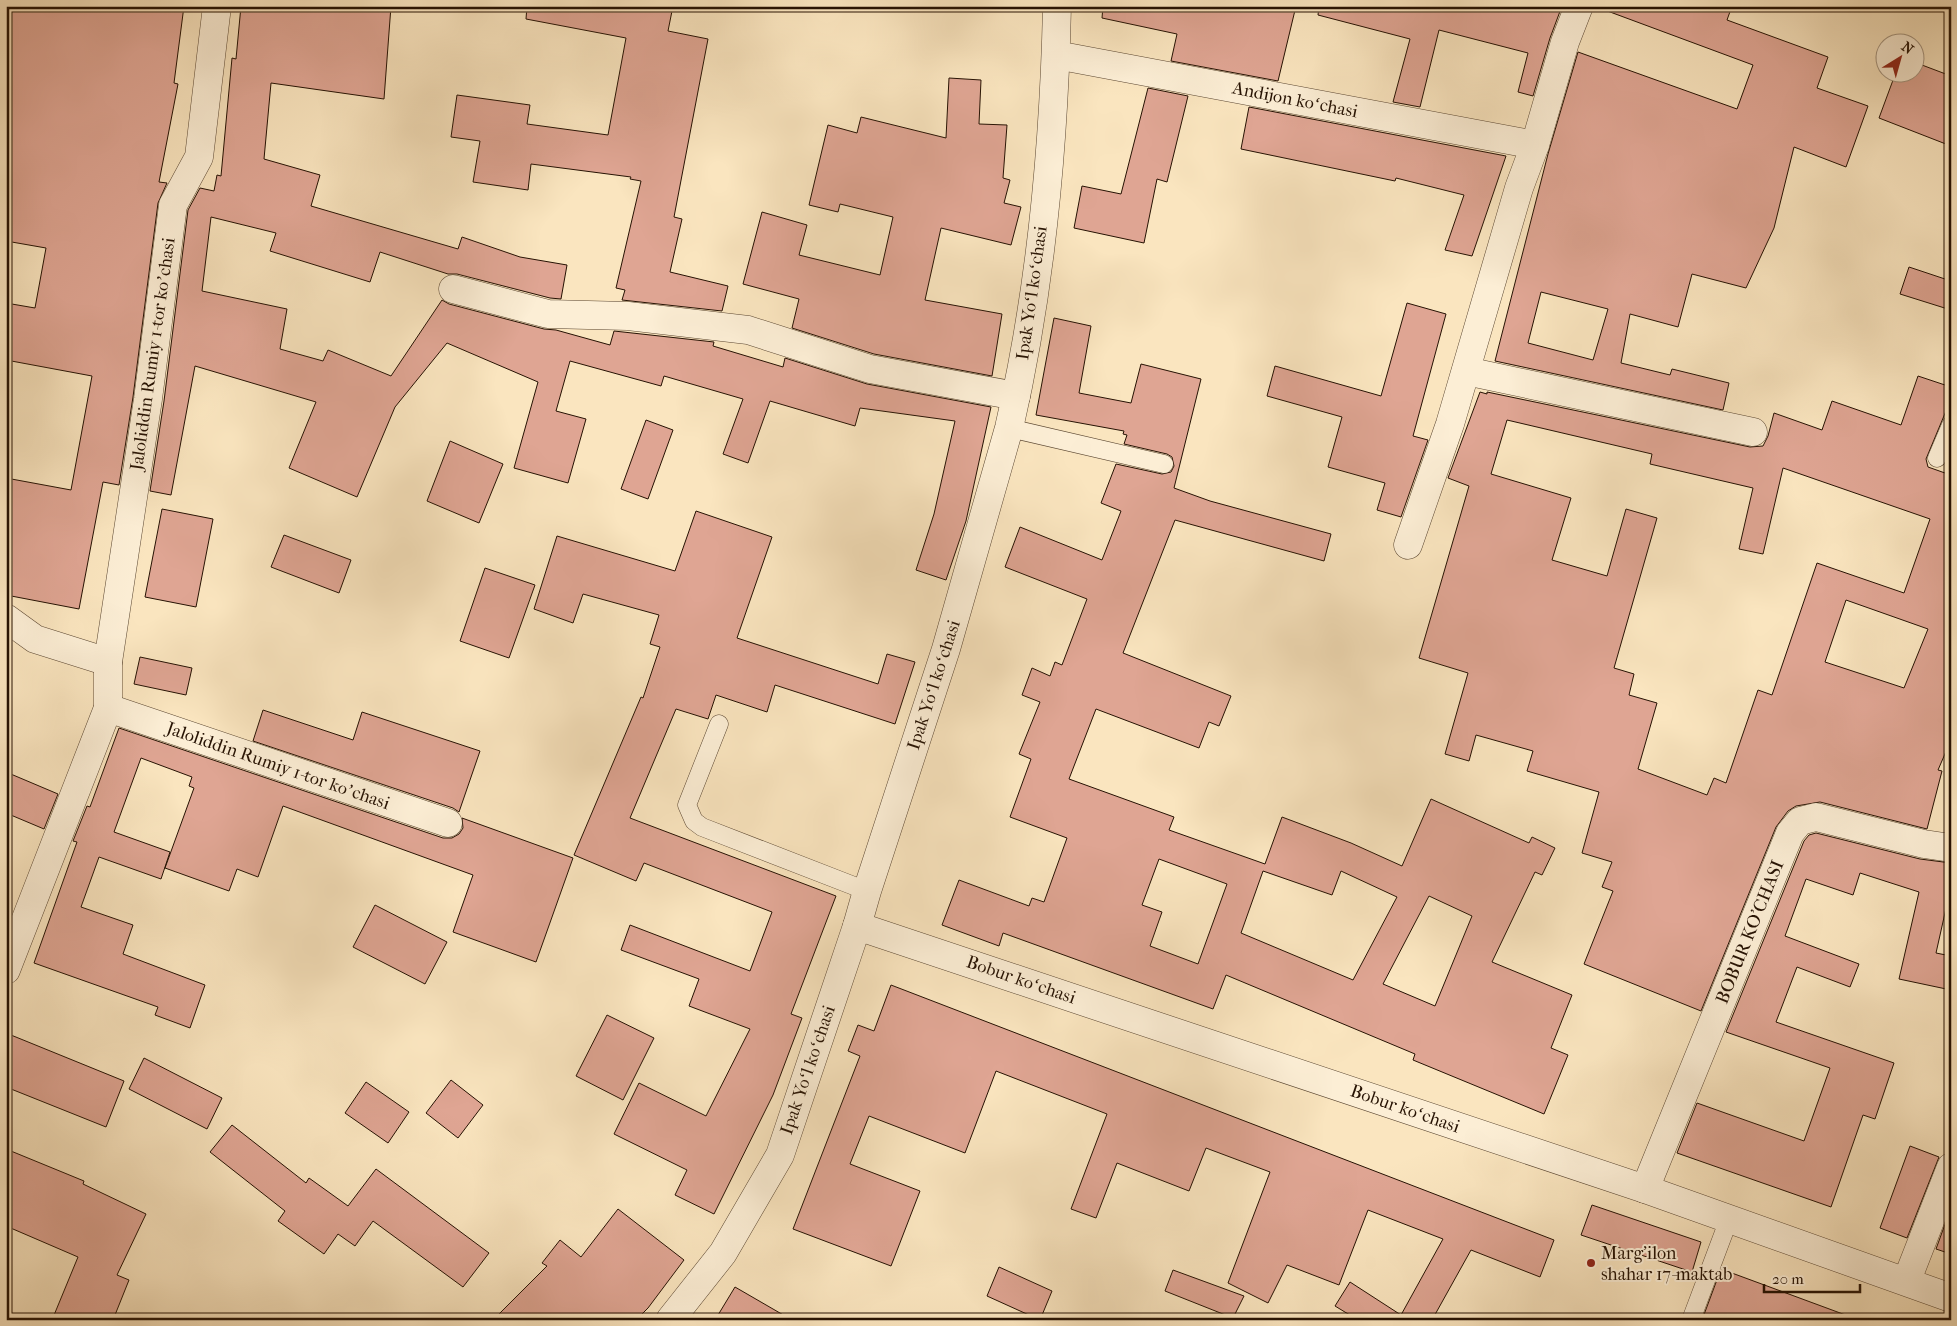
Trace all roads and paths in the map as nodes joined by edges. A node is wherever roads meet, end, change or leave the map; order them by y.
1 (217, 6) edge
2 (1057, 6) edge
3 (1580, 6) edge
4 (1056, 54) junction
5 (1535, 145) junction
6 (453, 289) dead end
7 (1466, 371) junction
8 (1016, 396) junction
9 (1951, 425) edge
10 (1009, 428) junction
11 (1753, 432) dead end
12 (1937, 458) dead end
13 (1164, 464) dead end
14 (1408, 545) dead end
15 (6, 618) edge
16 (108, 662) junction
17 (108, 708) junction
18 (720, 724) dead end
19 (448, 823) dead end
20 (1951, 848) edge
21 (867, 891) junction
22 (857, 926) junction
23 (6, 970) edge
24 (1951, 1167) edge
25 (1645, 1190) junction
26 (1729, 1219) junction
27 (1906, 1280) junction
28 (1951, 1298) edge
29 (670, 1320) edge
30 (1691, 1320) edge

1 - 16 street, Jaloliddin Rumiy 1-tor koʼchasi
2 - 4 street, Ipak Yoʻl koʻchasi
3 - 5 street
4 - 5 street, Andijon koʻchasi
4 - 8 street, Ipak Yoʻl koʻchasi
5 - 7 street
6 - 8 street
7 - 11 street
7 - 14 street
8 - 10 street, Ipak Yoʻl koʻchasi
9 - 12 lane
10 - 13 lane
10 - 21 street, Ipak Yoʻl koʻchasi
15 - 16 street
16 - 17 street, Jaloliddin Rumiy 1-tor koʼchasi
17 - 19 street, Jaloliddin Rumiy 1-tor koʼchasi
17 - 23 street, Jaloliddin Rumiy 1-tor koʼchasi
18 - 21 lane
20 - 25 street, BOBUR KO'CHASI
21 - 22 street, Ipak Yoʻl koʻchasi
22 - 25 street, Bobur koʻchasi
22 - 29 street, Ipak Yoʻl koʻchasi
24 - 27 street
25 - 26 street, Bobur koʻchasi
26 - 27 street, Bobur koʻchasi
26 - 30 lane
27 - 28 street, Bobur koʻchasi

